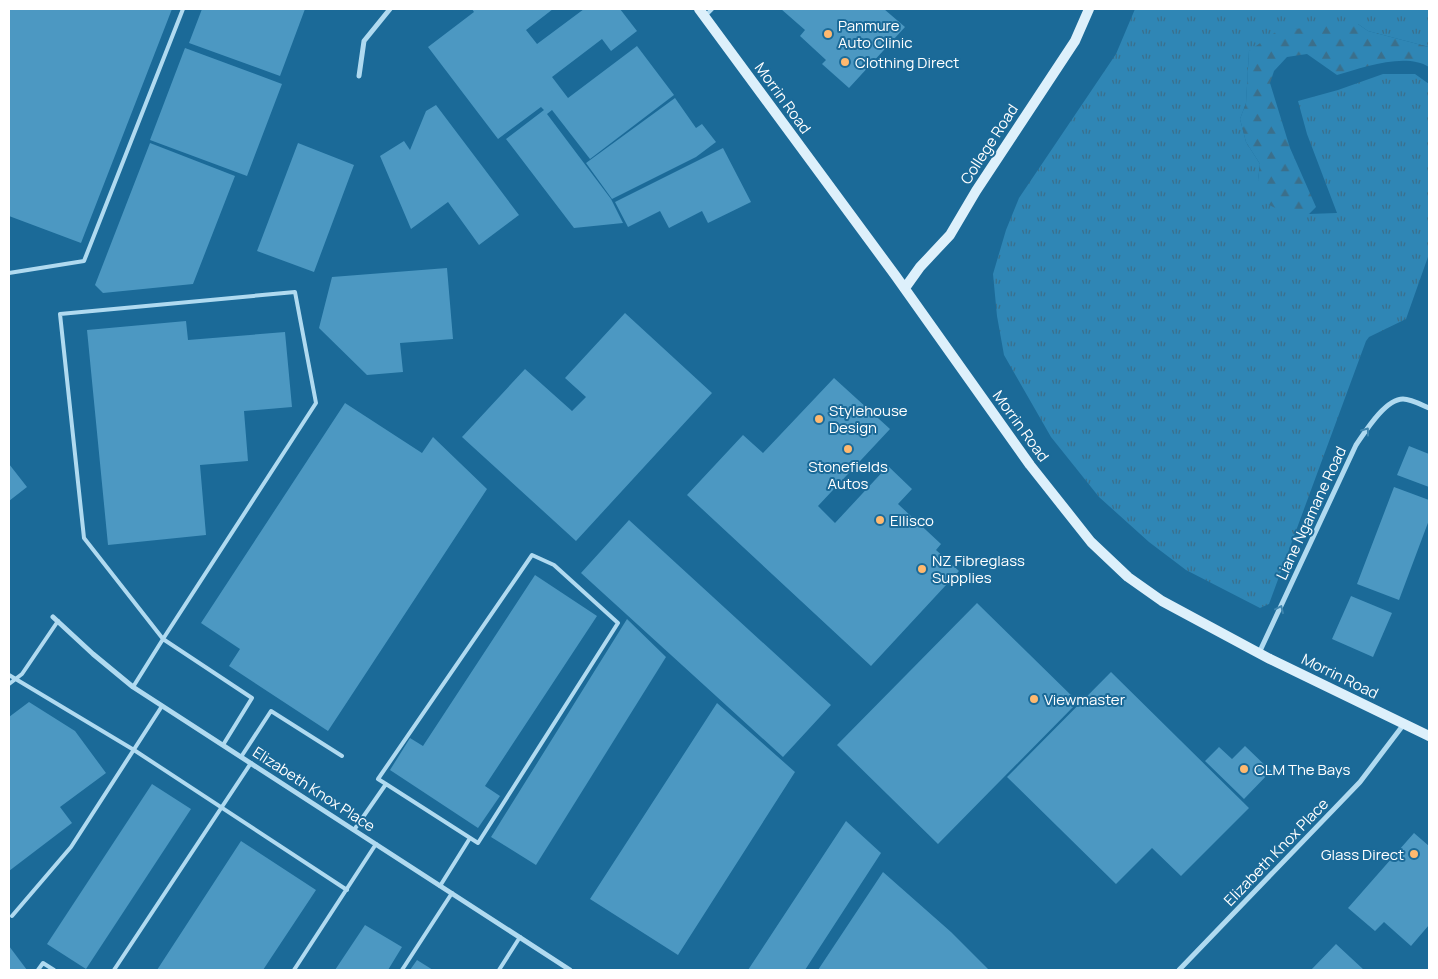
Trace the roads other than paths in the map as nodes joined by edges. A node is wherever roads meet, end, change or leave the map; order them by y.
1 (183, 9) edge
2 (390, 9) edge
3 (1089, 9) edge
4 (705, 11) edge
5 (359, 76) dead end
6 (9, 273) edge
7 (905, 288) junction
8 (1429, 408) edge
9 (53, 616) dead end
10 (58, 621) junction
11 (163, 639) junction
12 (1259, 653) junction
13 (9, 674) edge
14 (16, 679) junction
15 (9, 684) edge
16 (133, 687) junction
17 (162, 706) junction
18 (1404, 724) junction
19 (1429, 736) edge
20 (222, 745) junction
21 (134, 750) junction
22 (342, 756) dead end
23 (241, 757) junction
24 (251, 763) junction
25 (386, 784) junction
26 (223, 807) junction
27 (354, 830) junction
28 (470, 838) junction
29 (376, 844) junction
30 (440, 886) junction
31 (347, 890) junction
32 (452, 893) junction
33 (12, 916) dead end
34 (520, 938) junction
35 (38, 970) edge
36 (54, 970) edge
37 (114, 970) edge
38 (294, 970) edge
39 (402, 970) edge
40 (499, 970) edge
41 (570, 970) edge
42 (1179, 970) edge

1 - 6 lane
2 - 5 street
3 - 7 street, College Road
4 - 7 street, Morrin Road
7 - 12 street, Morrin Road
12 -> 8 street, Liane Ngamane Road
9 - 10 street, Elizabeth Knox Place
10 - 14 lane
10 - 16 street, Elizabeth Knox Place
11 - 11 lane
11 - 16 lane
11 - 20 lane
12 - 18 street, Morrin Road
13 - 14 lane
14 - 15 lane
14 - 21 lane
16 - 17 street, Elizabeth Knox Place
17 - 20 street, Elizabeth Knox Place
17 - 21 lane
18 - 19 street, Morrin Road
18 - 42 street, Elizabeth Knox Place
20 - 23 street, Elizabeth Knox Place
21 - 26 lane
21 - 33 lane
22 - 23 lane
23 - 24 street, Elizabeth Knox Place
24 - 26 lane
24 - 27 street, Elizabeth Knox Place
25 - 27 lane
25 - 28 lane
25 - 28 lane
26 - 31 lane
26 - 37 lane
27 - 29 street, Elizabeth Knox Place
28 - 30 lane
29 - 30 street, Elizabeth Knox Place
29 - 31 lane
30 - 32 street, Elizabeth Knox Place
31 - 38 lane
32 - 34 street, Elizabeth Knox Place
32 - 39 lane
34 - 40 lane
34 - 41 street, Elizabeth Knox Place
35 - 36 lane

